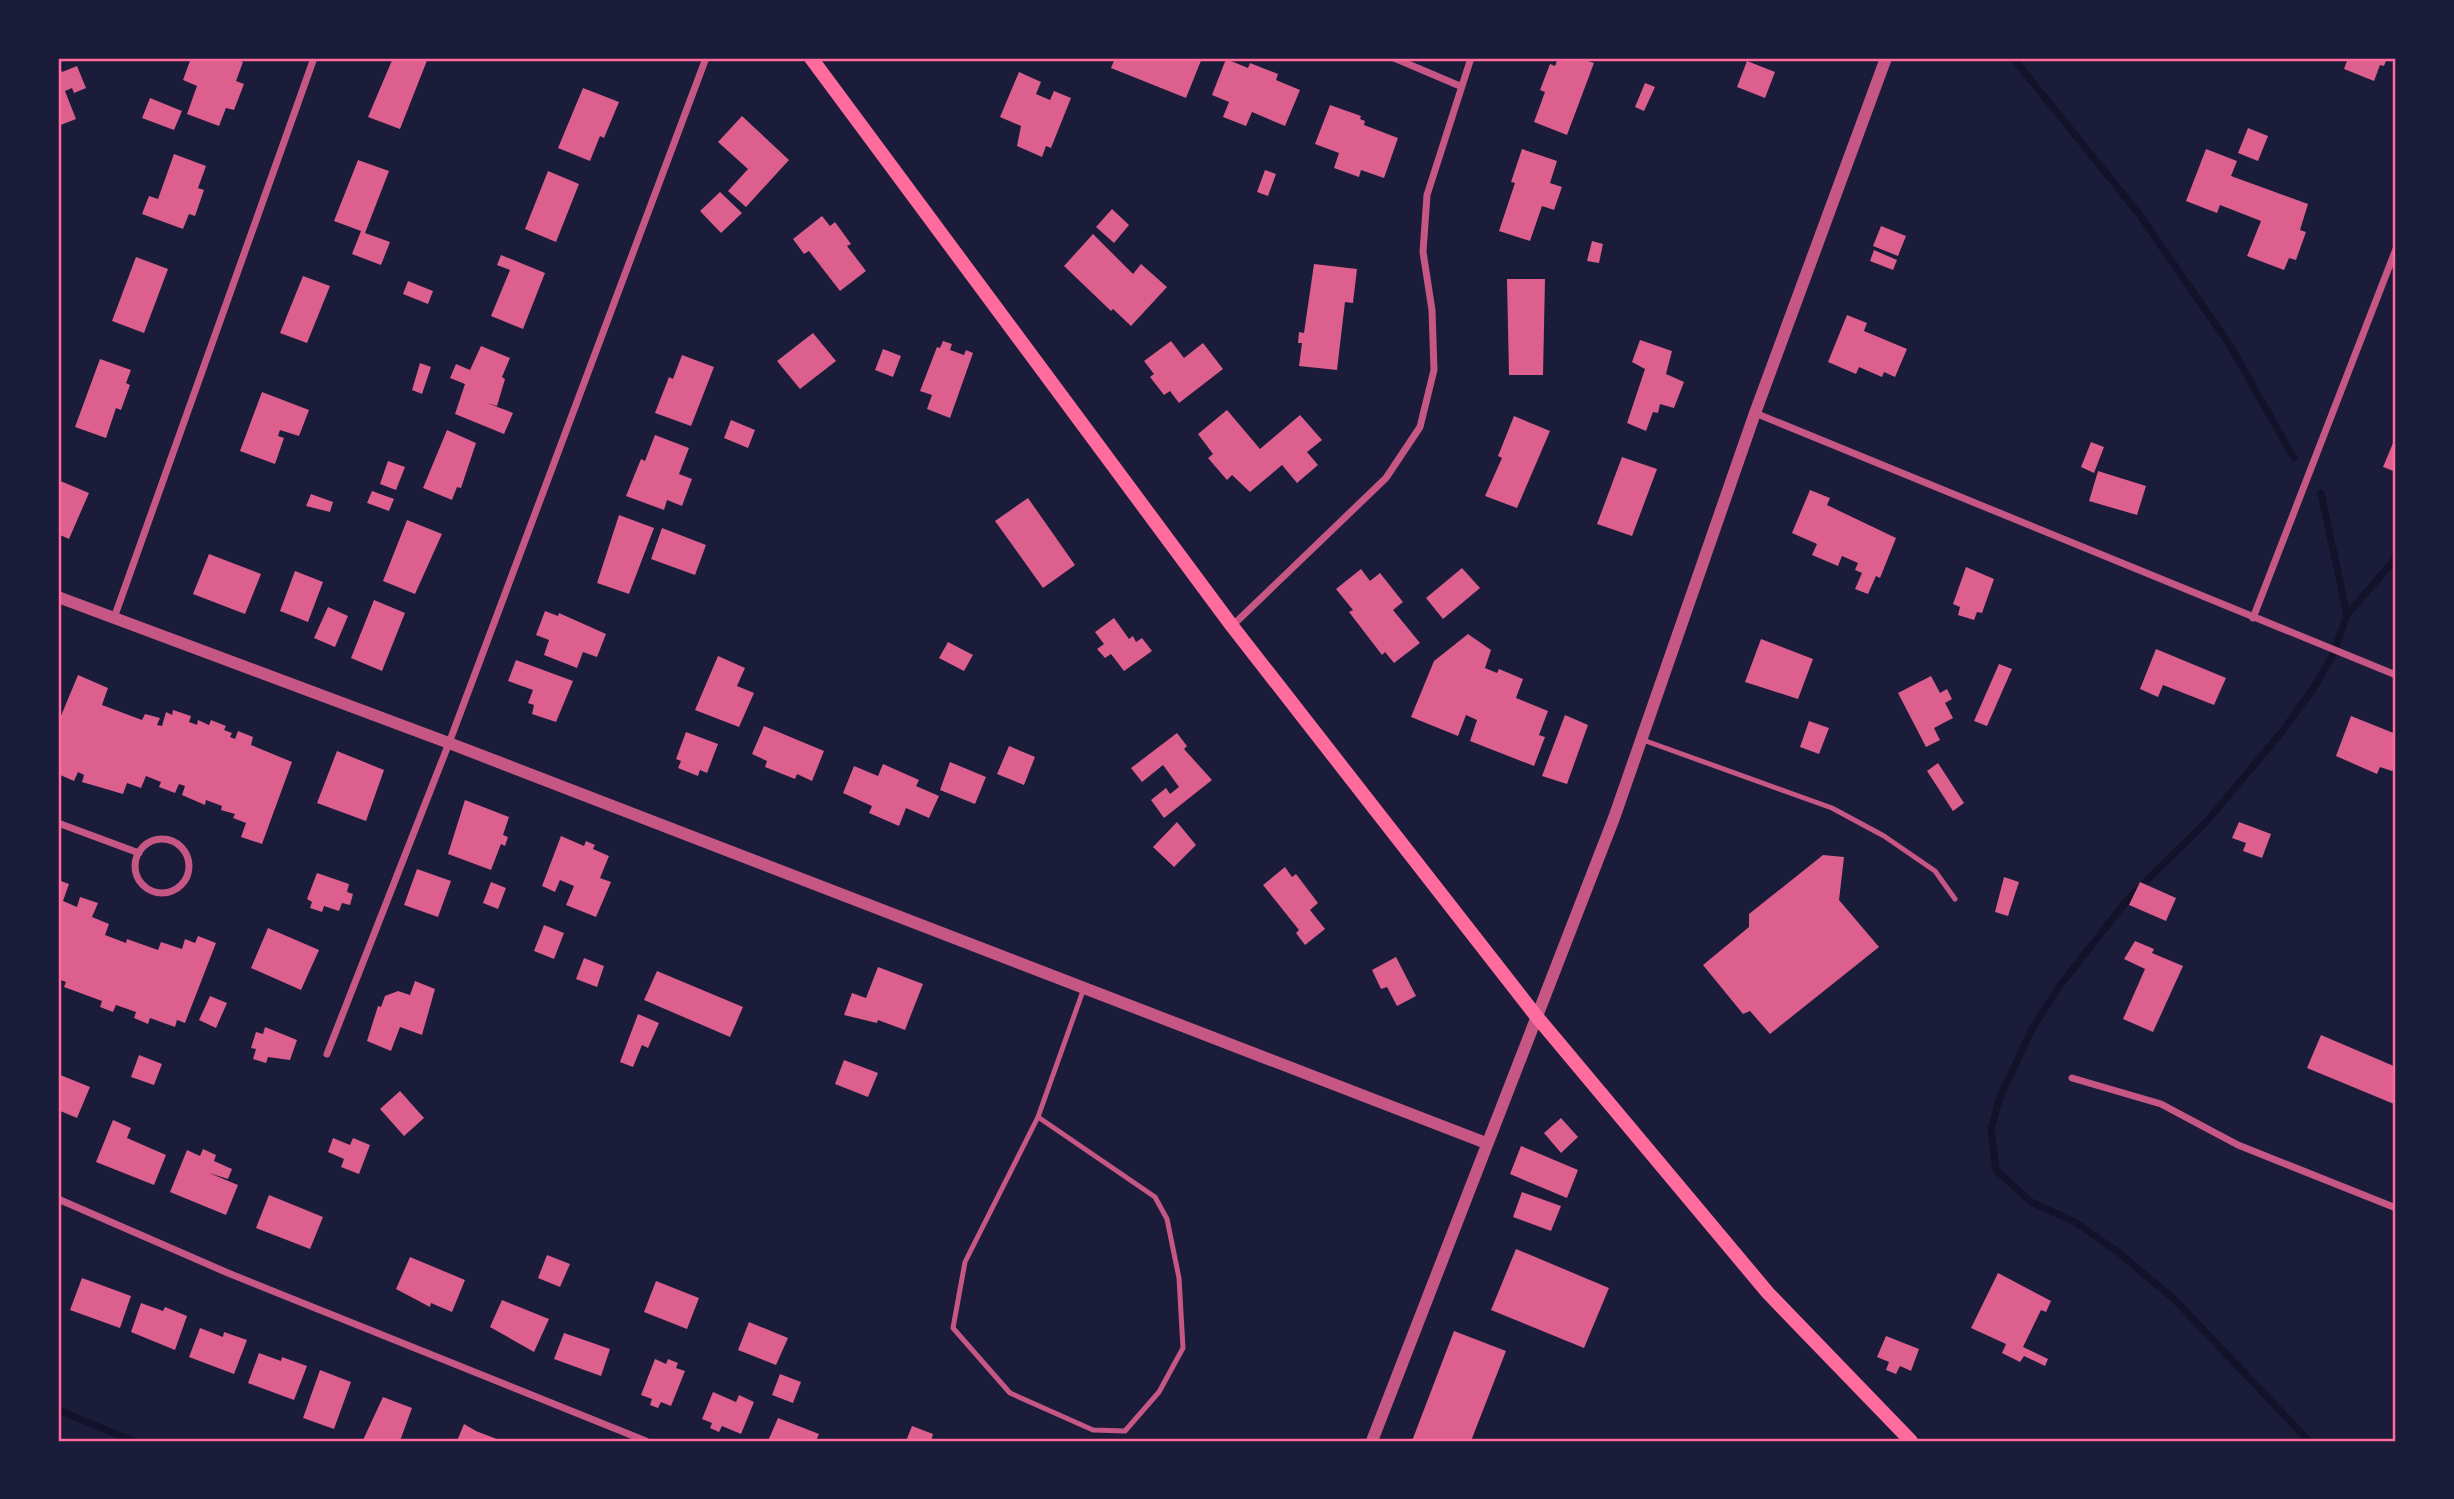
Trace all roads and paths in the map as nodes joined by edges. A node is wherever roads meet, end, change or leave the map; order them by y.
1 (314, 58) edge
2 (706, 58) edge
3 (811, 58) edge
4 (1394, 58) edge
5 (1471, 58) edge
6 (1886, 58) edge
7 (1460, 86) junction
8 (2396, 249) edge
9 (1755, 413) junction
10 (58, 597) edge
11 (114, 618) junction
12 (2253, 618) junction
13 (1232, 626) junction
14 (2396, 675) edge
15 (1640, 739) junction
16 (449, 743) junction
17 (58, 823) edge
18 (139, 853) junction
19 (1955, 899) dead end
20 (1084, 988) junction
21 (1538, 1017) junction
22 (327, 1054) dead end
23 (2073, 1078) dead end
24 (1038, 1117) junction
25 (1486, 1143) junction
26 (58, 1199) edge
27 (2396, 1208) edge
28 (646, 1441) edge
29 (1372, 1441) edge
30 (1911, 1441) edge

1 - 11 street
2 - 16 street
3 - 13 main road
4 - 7 street
5 - 7 street
6 - 9 street
7 - 13 street
8 - 12 street
9 - 12 street
9 - 15 street
10 - 11 street
11 - 16 street
12 - 14 street
13 - 21 main road
15 - 19 lane
15 - 21 street
16 - 20 street
16 - 22 street
17 - 18 street
18 - 18 street
20 - 24 lane
20 - 25 street
21 - 25 street
21 - 30 main road
23 - 27 street
24 - 24 lane
25 - 29 street
26 - 28 street

